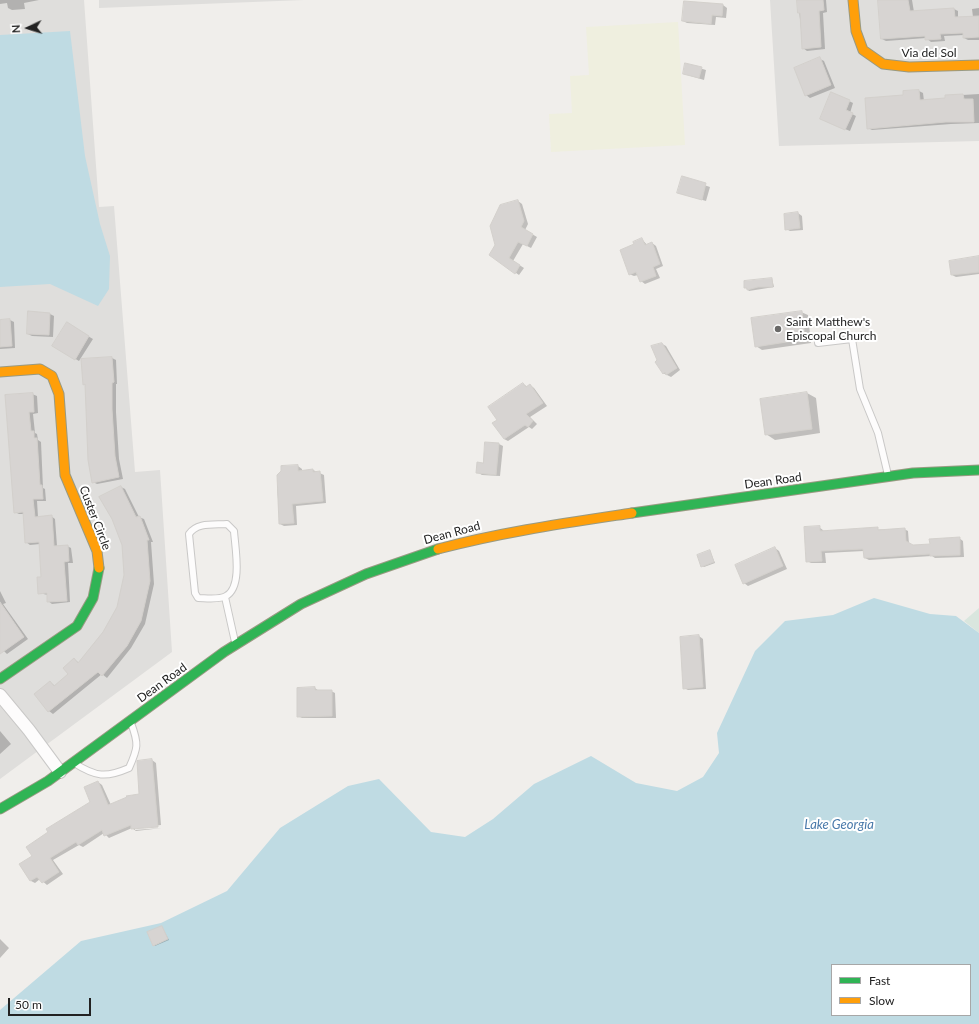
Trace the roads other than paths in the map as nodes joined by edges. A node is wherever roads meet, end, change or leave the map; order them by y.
1 (853, 0) edge
2 (979, 64) edge
3 (818, 343) dead end
4 (0, 372) edge
5 (979, 470) edge
6 (889, 477) junction
7 (225, 597) junction
8 (236, 644) junction
9 (0, 679) edge
10 (0, 695) edge
11 (130, 721) junction
12 (73, 762) junction
13 (60, 772) junction
14 (0, 809) edge

1 - 2 main road, Via del Sol
3 - 6 lane
4 - 9 main road, Custer Circle
5 - 6 main road, Dean Road
6 - 8 main road, Dean Road
7 - 7 lane
7 - 8 lane
8 - 11 main road, Dean Road
10 - 13 street
11 - 12 main road, Dean Road
11 - 12 lane
12 - 13 main road, Dean Road
13 - 14 main road, Dean Road

